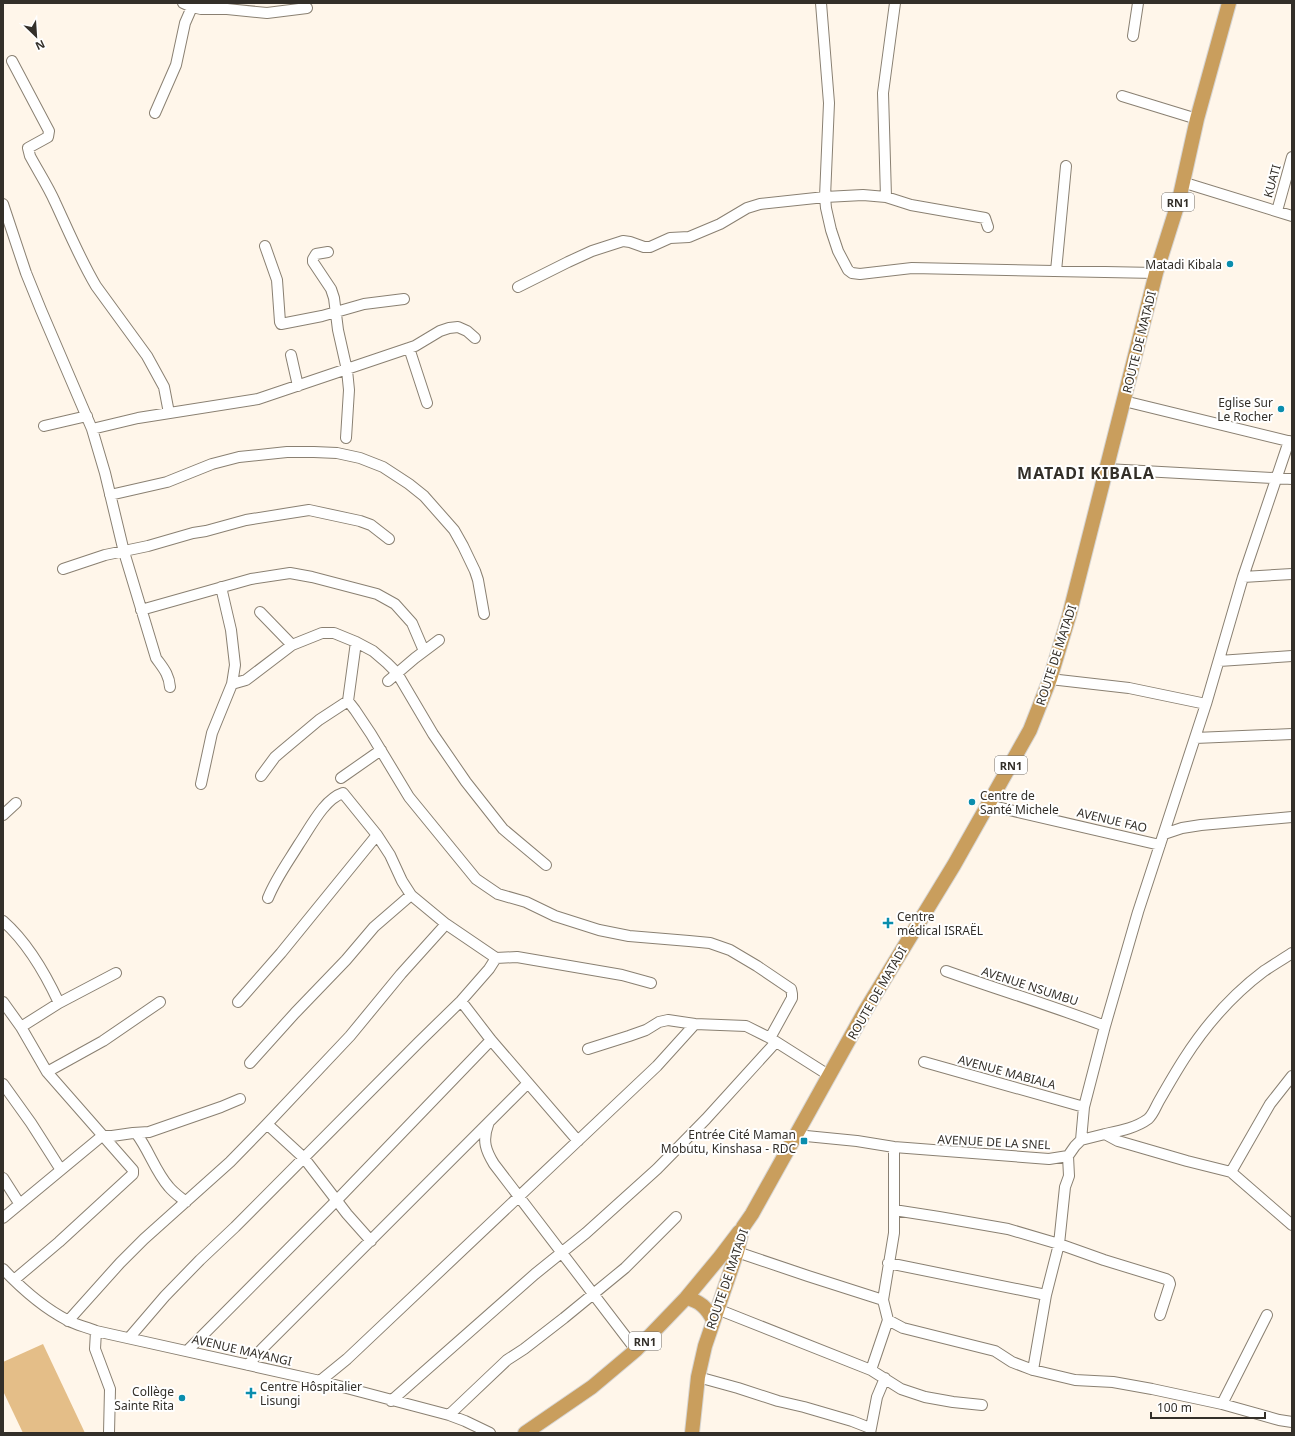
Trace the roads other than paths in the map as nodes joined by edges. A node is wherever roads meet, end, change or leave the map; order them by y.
1 (821, 3) edge
2 (895, 3) edge
3 (1138, 3) edge
4 (1230, 3) edge
5 (187, 5) edge
6 (228, 6) edge
7 (307, 8) dead end
8 (1134, 36) dead end
9 (12, 60) dead end
10 (1122, 96) dead end
11 (155, 113) dead end
12 (1197, 119) junction
13 (1292, 158) edge
14 (1066, 166) dead end
15 (1182, 182) junction
16 (825, 197) junction
17 (886, 197) junction
18 (3, 204) edge
19 (1277, 211) junction
20 (1292, 216) edge
21 (988, 227) dead end
22 (265, 246) dead end
23 (328, 252) dead end
24 (1056, 271) junction
25 (1156, 273) junction
26 (518, 287) dead end
27 (404, 298) dead end
28 (336, 312) junction
29 (475, 338) dead end
30 (408, 348) junction
31 (290, 355) dead end
32 (347, 370) junction
33 (298, 386) junction
34 (1124, 401) junction
35 (427, 403) dead end
36 (169, 413) junction
37 (87, 416) junction
38 (44, 426) dead end
39 (92, 429) junction
40 (346, 438) dead end
41 (1290, 442) edge
42 (1106, 469) junction
43 (1276, 477) junction
44 (1292, 479) edge
45 (110, 496) junction
46 (390, 539) dead end
47 (124, 552) junction
48 (63, 568) dead end
49 (1292, 574) edge
50 (1243, 577) junction
51 (221, 587) junction
52 (141, 610) junction
53 (260, 612) dead end
54 (484, 614) dead end
55 (439, 640) dead end
56 (356, 642) junction
57 (292, 645) junction
58 (424, 651) junction
59 (1292, 656) edge
60 (1218, 661) junction
61 (397, 673) junction
62 (1050, 679) junction
63 (388, 680) dead end
64 (232, 684) junction
65 (170, 687) dead end
66 (348, 701) junction
67 (1206, 704) junction
68 (1292, 734) edge
69 (1195, 738) junction
70 (380, 750) junction
71 (261, 776) dead end
72 (341, 778) dead end
73 (201, 784) dead end
74 (16, 803) dead end
75 (988, 805) junction
76 (3, 815) edge
77 (1292, 817) edge
78 (1164, 834) junction
79 (377, 835) junction
80 (1160, 845) junction
81 (546, 865) dead end
82 (412, 895) junction
83 (268, 898) dead end
84 (3, 922) edge
85 (446, 924) junction
86 (1292, 953) edge
87 (496, 958) junction
88 (946, 971) dead end
89 (116, 972) dead end
90 (651, 983) dead end
91 (461, 1001) junction
92 (3, 1002) edge
93 (160, 1002) dead end
94 (238, 1002) dead end
95 (59, 1003) junction
96 (695, 1024) junction
97 (1105, 1026) junction
98 (21, 1027) junction
99 (491, 1040) junction
100 (773, 1040) junction
101 (588, 1049) dead end
102 (924, 1062) dead end
103 (250, 1063) dead end
104 (47, 1072) junction
105 (830, 1076) junction
106 (1292, 1076) edge
107 (528, 1083) junction
108 (3, 1084) edge
109 (240, 1099) dead end
110 (1084, 1107) junction
111 (267, 1124) junction
112 (488, 1124) junction
113 (136, 1133) junction
114 (1105, 1134) junction
115 (796, 1135) junction
116 (102, 1136) junction
117 (1081, 1140) junction
118 (578, 1141) junction
119 (894, 1147) junction
120 (1068, 1156) junction
121 (304, 1158) junction
122 (61, 1170) junction
123 (1231, 1172) junction
124 (3, 1178) edge
125 (519, 1196) junction
126 (337, 1200) junction
127 (186, 1202) junction
128 (19, 1204) junction
129 (894, 1210) junction
130 (676, 1217) dead end
131 (3, 1218) edge
132 (1292, 1225) edge
133 (743, 1227) junction
134 (371, 1241) junction
135 (1059, 1244) junction
136 (562, 1252) junction
137 (737, 1252) junction
138 (888, 1263) junction
139 (3, 1269) edge
140 (14, 1280) junction
141 (593, 1294) junction
142 (1046, 1295) junction
143 (686, 1298) junction
144 (883, 1300) junction
145 (715, 1315) junction
146 (1160, 1315) dead end
147 (1267, 1315) dead end
148 (888, 1320) junction
149 (68, 1321) junction
150 (96, 1331) junction
151 (129, 1338) junction
152 (636, 1350) junction
153 (187, 1351) junction
154 (248, 1365) junction
155 (871, 1370) junction
156 (1033, 1370) junction
157 (698, 1377) junction
158 (885, 1378) junction
159 (320, 1381) junction
160 (391, 1401) junction
161 (1222, 1404) junction
162 (982, 1405) dead end
163 (449, 1415) junction
164 (1292, 1422) edge
165 (870, 1431) edge
166 (108, 1433) edge
167 (490, 1433) edge
168 (525, 1433) edge
169 (692, 1433) edge

1 - 16 street
2 - 17 street
3 - 8 street
4 - 12 highway, ROUTE DE MATADI / RN1
5 - 6 street
5 - 11 street
6 - 7 street
9 - 36 street
10 - 12 street
12 - 15 highway, ROUTE DE MATADI / RN1
13 - 19 street, KUATI
14 - 24 street
15 - 19 street
15 - 25 highway, ROUTE DE MATADI / RN1
16 - 17 street
16 - 24 street
16 - 26 street
17 - 21 street
18 - 37 street
19 - 20 street
22 - 28 street
23 - 28 street
24 - 25 street
25 - 34 highway, ROUTE DE MATADI / RN1
27 - 28 street
28 - 32 street
29 - 30 street
30 - 32 street
30 - 35 street
31 - 33 street
32 - 33 street
32 - 40 street
33 - 36 street
34 - 41 street
34 - 42 highway, ROUTE DE MATADI / RN1
36 - 39 street
37 - 38 street
37 - 39 street
39 - 45 street
41 - 43 street
42 - 43 street
42 - 62 highway, ROUTE DE MATADI / RN1
43 - 44 street
43 - 50 street
45 - 47 street
45 - 54 street
46 - 47 street
47 - 48 street
47 - 52 street
49 - 50 street
50 - 60 street
51 - 52 street
51 - 58 street
51 - 64 street
52 - 65 street
53 - 57 street
55 - 58 street
56 - 57 street
56 - 61 street
56 - 66 street
57 - 64 street
58 - 61 street
59 - 60 street
60 - 67 street
61 - 63 street
61 - 81 street
62 - 67 street
62 - 75 highway, ROUTE DE MATADI / RN1
64 - 73 street
66 - 70 street
66 - 71 street
67 - 69 street
68 - 69 street
69 - 78 street
70 - 72 street
70 - 100 street
74 - 76 street
75 - 80 street, AVENUE FAO
75 - 105 highway, ROUTE DE MATADI / RN1
77 - 78 street
78 - 80 street
79 - 82 street
79 - 83 street
79 - 94 street
80 - 97 street
82 - 85 street
82 - 103 street
84 - 95 street
85 - 87 street
85 - 111 street
86 - 114 street
87 - 90 street
87 - 91 street
88 - 97 street, AVENUE NSUMBU
89 - 95 street
91 - 99 street
91 - 121 street
92 - 98 street
93 - 104 street
95 - 98 street
96 - 100 street
96 - 101 street
96 - 118 street
97 - 110 street
98 - 104 street
99 - 107 street
99 - 126 street
100 - 105 street
100 - 136 street
102 - 110 street, AVENUE MABIALA
104 - 116 street
105 - 115 highway, ROUTE DE MATADI / RN1
106 - 123 street
107 - 112 street
107 - 118 street
108 - 122 street
109 - 113 street
110 - 117 street
111 - 121 street
111 - 127 street
112 - 125 street
112 - 134 street
113 - 116 street
113 - 127 street
114 - 117 street
114 - 123 street
115 - 119 street, AVENUE DE LA SNEL
115 - 133 highway, ROUTE DE MATADI / RN1
116 - 122 street
116 - 140 street
117 - 120 street
118 - 125 street
119 - 120 street, AVENUE DE LA SNEL
119 - 129 street
120 - 135 street
121 - 126 street
121 - 151 street
122 - 128 street
123 - 132 street
124 - 128 street
125 - 136 street
125 - 159 street
126 - 134 street
126 - 153 street
127 - 149 street
128 - 131 street
129 - 135 street
129 - 138 street
130 - 141 street
133 - 137 highway, ROUTE DE MATADI
133 - 143 highway, RN1
134 - 154 street
135 - 142 street
135 - 146 street
136 - 141 street
136 - 160 street
137 - 144 street
137 - 145 highway, ROUTE DE MATADI
138 - 142 street
138 - 144 street
139 - 140 street, AVENUE MAYANGI
140 - 149 street, AVENUE MAYANGI
141 - 152 street
141 - 163 street
142 - 156 street
143 - 145 highway
143 - 152 highway, RN1
144 - 148 street
145 - 155 street
145 - 157 highway, ROUTE DE MATADI
147 - 161 street
148 - 155 street
148 - 156 street
149 - 150 street, AVENUE MAYANGI
150 - 151 street, AVENUE MAYANGI
150 - 166 street
151 - 153 street, AVENUE MAYANGI
152 - 168 highway, RN1
153 - 154 street, AVENUE MAYANGI
154 - 159 street, AVENUE MAYANGI
155 - 158 street
156 - 161 street
157 - 165 street
157 - 169 highway, ROUTE DE MATADI
158 - 162 street
158 - 165 street
159 - 160 street, AVENUE MAYANGI
160 - 163 street, AVENUE MAYANGI
161 - 164 street
163 - 167 street, AVENUE MAYANGI

